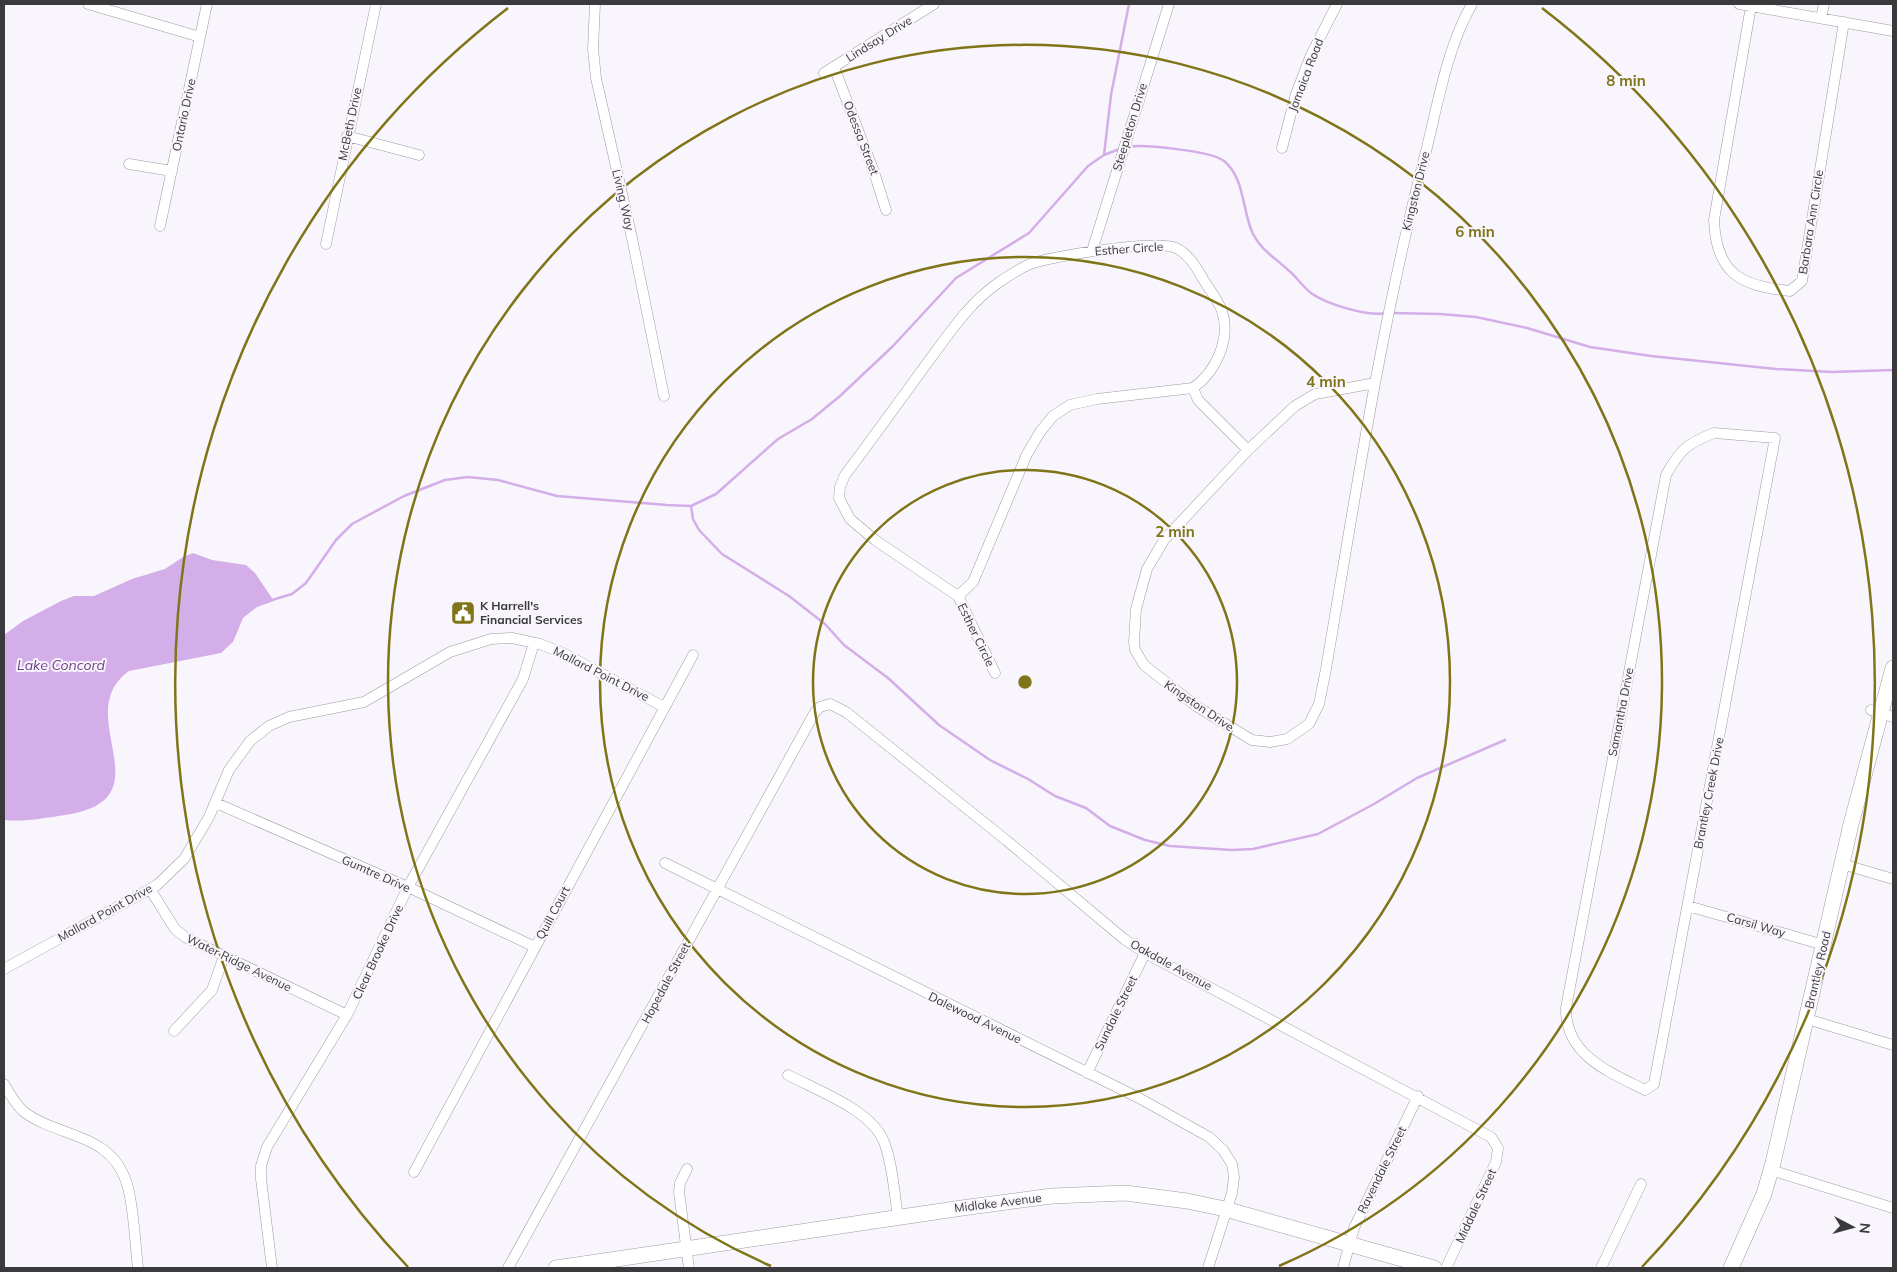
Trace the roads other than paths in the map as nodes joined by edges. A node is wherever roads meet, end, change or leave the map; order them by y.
1 (88, 4) edge
2 (207, 4) edge
3 (376, 4) edge
4 (595, 4) edge
5 (934, 4) edge
6 (1169, 4) edge
7 (1336, 4) edge
8 (1472, 4) edge
9 (1739, 4) edge
10 (1824, 4) edge
11 (1751, 6) junction
12 (1821, 18) junction
13 (1844, 22) junction
14 (1893, 31) edge
15 (200, 37) junction
16 (834, 67) junction
17 (824, 73) dead end
18 (347, 136) junction
19 (1282, 148) dead end
20 (419, 154) dead end
21 (129, 164) dead end
22 (172, 171) junction
23 (886, 210) dead end
24 (160, 226) dead end
25 (326, 244) dead end
26 (1092, 251) junction
27 (1374, 383) junction
28 (1193, 388) junction
29 (664, 396) dead end
30 (1775, 438) joint
31 (1248, 450) junction
32 (958, 596) junction
33 (534, 643) junction
34 (692, 655) dead end
35 (1893, 668) edge
36 (995, 673) dead end
37 (830, 704) joint
38 (664, 707) junction
39 (1882, 713) edge
40 (216, 803) junction
41 (665, 864) dead end
42 (1842, 864) junction
43 (1893, 879) edge
44 (408, 887) junction
45 (150, 888) junction
46 (717, 891) junction
47 (1688, 906) junction
48 (1824, 944) junction
49 (535, 947) junction
50 (1145, 953) junction
51 (224, 956) junction
52 (4, 969) edge
53 (347, 1015) junction
54 (1807, 1019) junction
55 (174, 1031) dead end
56 (1893, 1045) edge
57 (1596, 1064) joint
58 (1087, 1073) junction
59 (788, 1075) dead end
60 (4, 1084) edge
61 (1418, 1096) junction
62 (1495, 1142) joint
63 (687, 1169) dead end
64 (1771, 1170) junction
65 (414, 1172) dead end
66 (1641, 1184) dead end
67 (1893, 1208) edge
68 (1226, 1209) junction
69 (898, 1217) junction
70 (1349, 1244) junction
71 (687, 1249) junction
72 (138, 1268) edge
73 (272, 1268) edge
74 (508, 1268) edge
75 (556, 1268) edge
76 (690, 1268) edge
77 (1208, 1268) edge
78 (1343, 1268) edge
79 (1434, 1268) edge
80 (1446, 1268) edge
81 (1601, 1268) edge
82 (1731, 1268) edge

1 - 15 street
2 - 15 street, Ontario Drive
3 - 18 street, McBeth Drive
4 - 29 street, Living Way
5 - 16 street, Lindsay Drive
6 - 26 street, Steepleton Drive
7 - 19 street, Jamaica Road
8 - 27 street, Kingston Drive
9 - 11 street
10 - 12 street
11 - 12 street
11 - 13 street, Barbara Ann Circle
12 - 13 street
13 - 14 street
15 - 22 street, Ontario Drive
16 - 17 street, Lindsay Drive
16 - 23 street, Odessa Street
18 - 20 street
18 - 25 street, McBeth Drive
21 - 22 street
22 - 24 street, Ontario Drive
26 - 28 street, Esther Circle
26 - 32 street, Esther Circle
27 - 31 street, Kingston Drive
27 - 31 street, Kingston Drive
28 - 31 street
28 - 32 street, Esther Circle
30 - 47 street, Brantley Creek Drive
30 - 57 street, Samantha Drive
32 - 36 street, Esther Circle
33 - 38 street, Mallard Point Drive
33 - 40 street, Mallard Point Drive
33 - 44 street, Clear Brooke Drive
34 - 38 street, Quill Court
35 - 39 street, Brantley Road
37 - 46 street, Hopedale Street
37 - 50 street, Oakdale Avenue
38 - 49 street, Quill Court
39 - 42 street, Brantley Road
40 - 44 street, Gumtre Drive
40 - 45 street, Mallard Point Drive
41 - 46 street, Dalewood Avenue
42 - 43 street
42 - 48 street, Brantley Road
44 - 49 street, Gumtre Drive
44 - 53 street, Clear Brooke Drive
45 - 51 street, Water Ridge Avenue
45 - 52 street, Mallard Point Drive
46 - 58 street, Dalewood Avenue
46 - 74 street, Hopedale Street
47 - 48 street, Carsil Way
47 - 57 street, Brantley Creek Drive
48 - 54 street, Brantley Road
49 - 65 street, Quill Court
50 - 58 street, Sundale Street
50 - 61 street, Oakdale Avenue
51 - 53 street, Water Ridge Avenue
51 - 55 street
53 - 73 street, Clear Brooke Drive
54 - 56 street
54 - 64 street, Brantley Road
58 - 68 street, Dalewood Avenue
59 - 69 street
60 - 72 street
61 - 62 street, Oakdale Avenue
61 - 70 street, Ravendale Street
62 - 80 street, Middale Street
63 - 71 street
64 - 67 street
64 - 82 street, Brantley Road
66 - 81 street
68 - 69 street, Midlake Avenue
68 - 70 street, Midlake Avenue
68 - 77 street, Dalewood Avenue
69 - 71 street, Midlake Avenue
70 - 78 street, Ravendale Street
70 - 79 street, Midlake Avenue
71 - 75 street, Midlake Avenue
71 - 76 street

